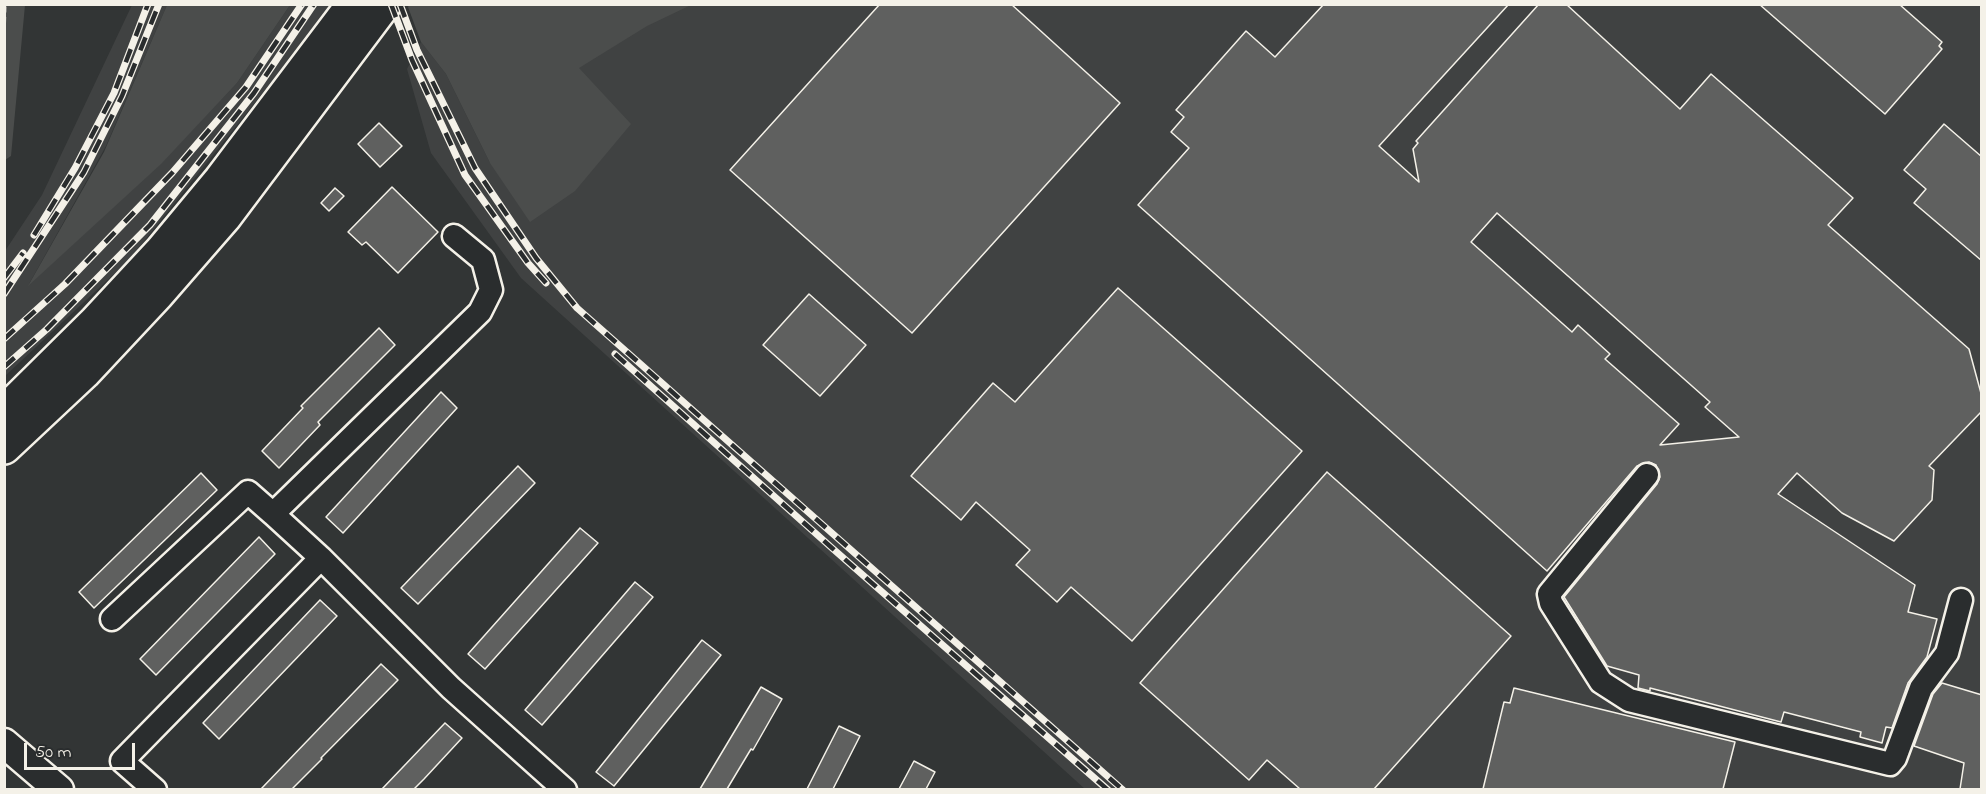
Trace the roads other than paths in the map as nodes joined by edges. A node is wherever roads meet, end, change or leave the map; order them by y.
1 (354, 4) edge
2 (384, 4) edge
3 (454, 236) dead end
4 (4, 413) edge
5 (4, 447) edge
6 (1647, 475) dead end
7 (273, 514) junction
8 (321, 558) junction
9 (1961, 600) dead end
10 (112, 619) dead end
11 (4, 743) edge
12 (59, 789) edge
13 (155, 789) edge
14 (565, 789) edge

1 - 4 highway
2 - 5 highway
3 - 7 street
6 - 9 street
7 - 8 street
7 - 10 street
8 - 13 street
8 - 14 street
11 - 12 main road

